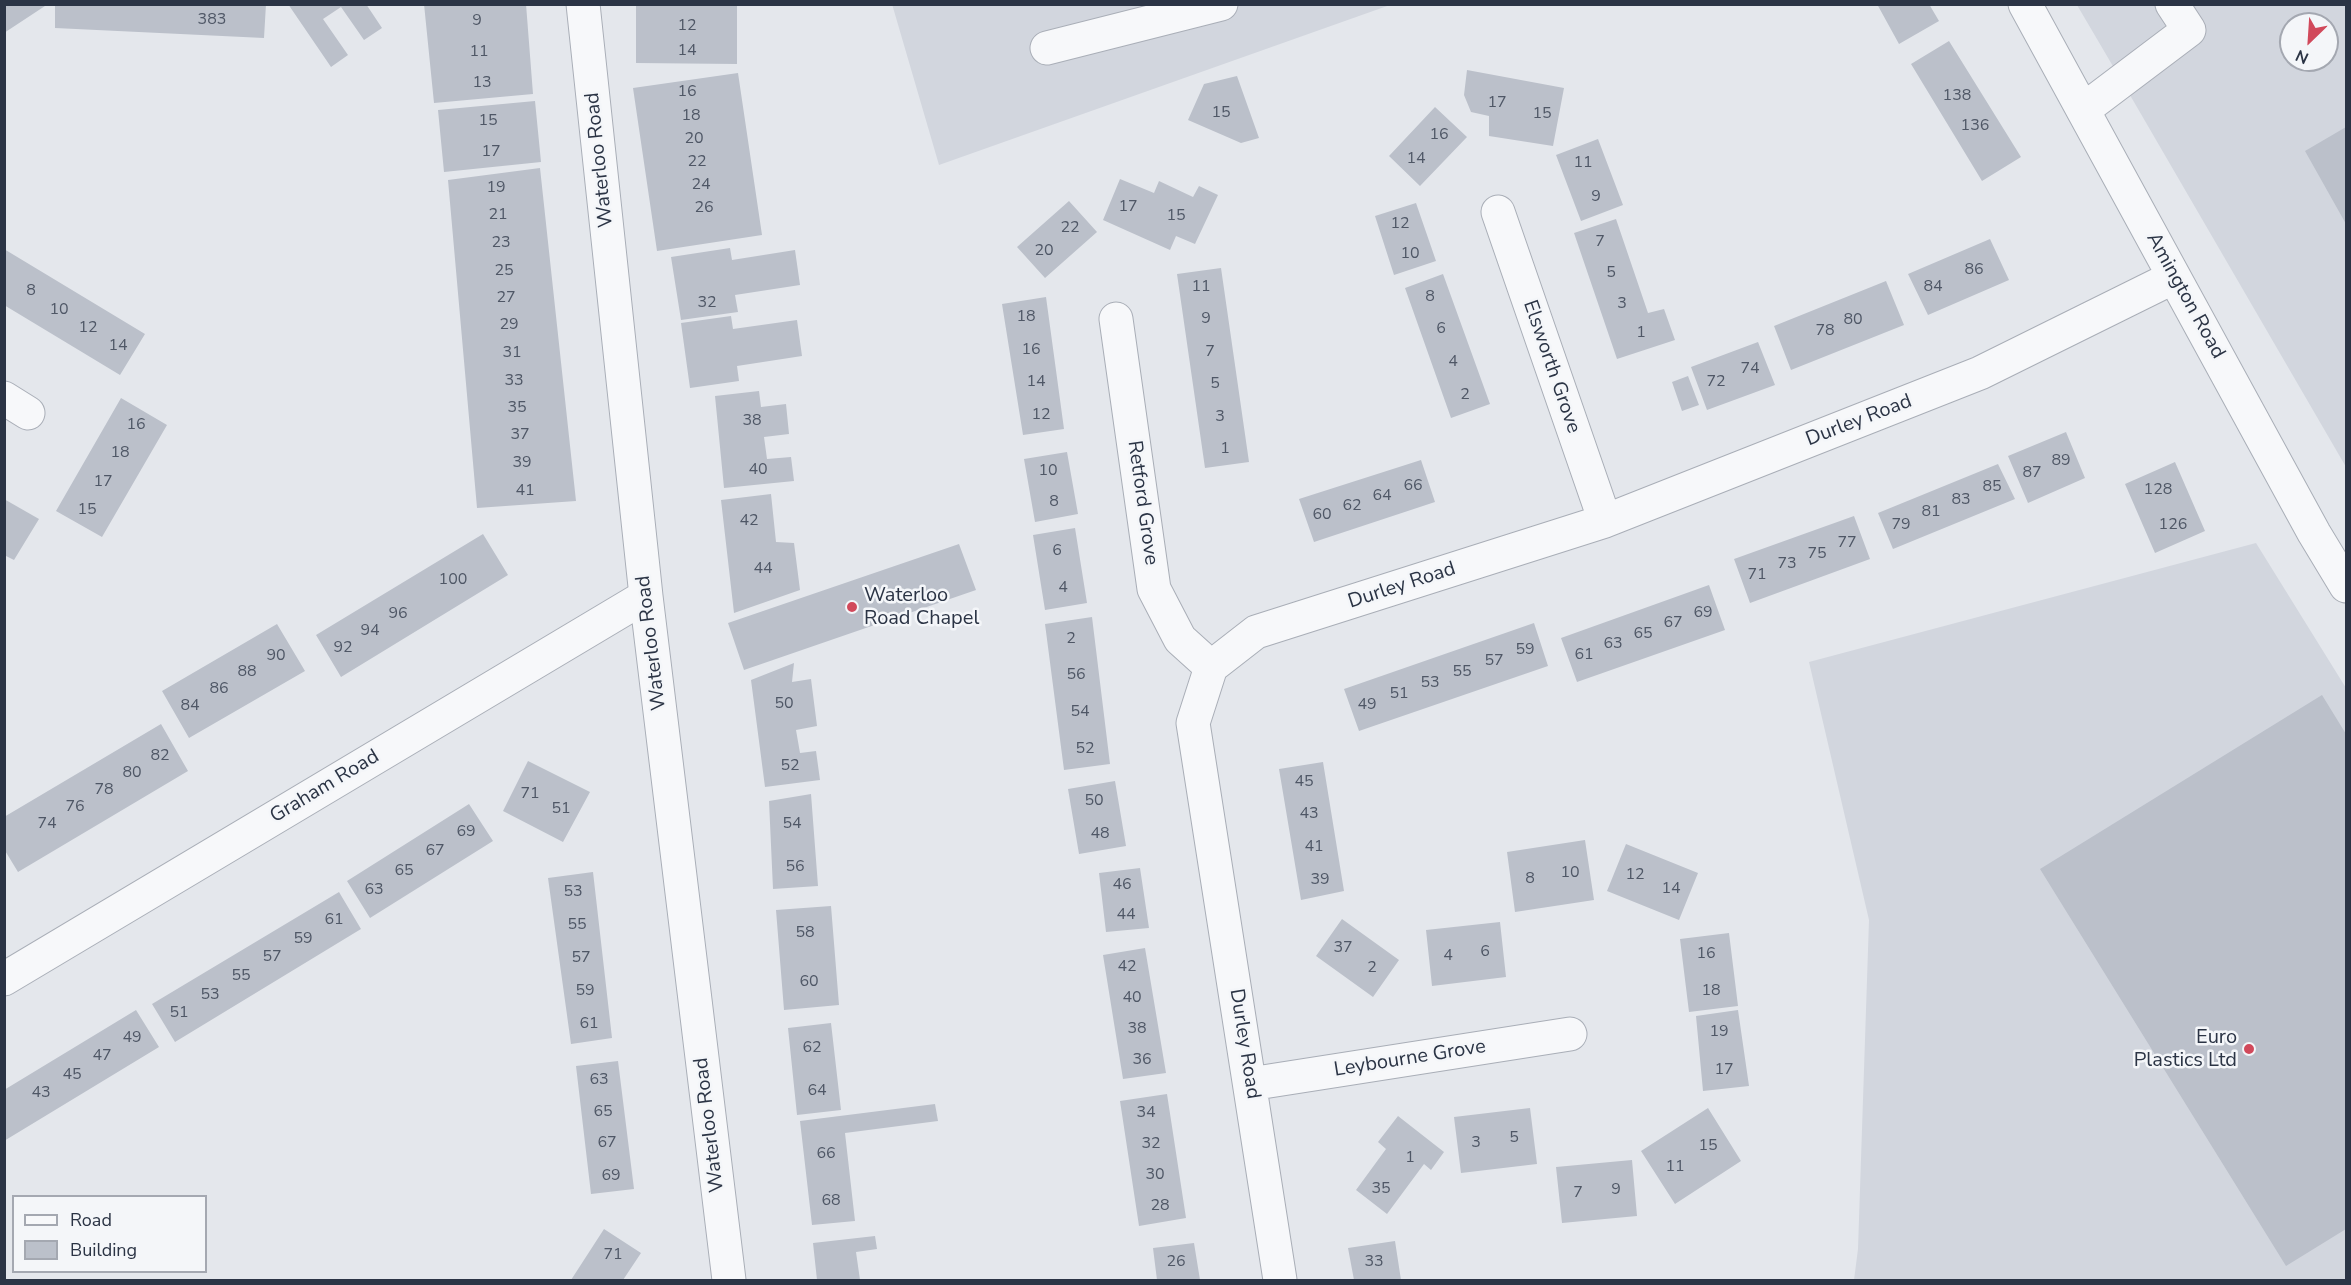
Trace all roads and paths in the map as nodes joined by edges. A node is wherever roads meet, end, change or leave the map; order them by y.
1 (584, 4) edge
2 (1221, 4) edge
3 (2025, 4) edge
4 (2172, 4) edge
5 (1047, 48) dead end
6 (2083, 110) junction
7 (1498, 212) dead end
8 (2174, 277) junction
9 (1116, 319) dead end
10 (1605, 521) junction
11 (2346, 586) edge
12 (646, 596) junction
13 (1211, 667) junction
14 (4, 979) edge
15 (1570, 1034) dead end
16 (1250, 1084) junction
17 (729, 1281) edge
18 (1280, 1281) edge

1 - 12 street, Waterloo Road
2 - 5 street
3 - 6 street, Amington Road
4 - 6 street
6 - 8 street, Amington Road
7 - 10 street, Elsworth Grove
8 - 10 street, Durley Road
8 - 11 street, Amington Road
9 - 13 street, Retford Grove
10 - 13 street, Durley Road
12 - 14 street, Graham Road
12 - 17 street, Waterloo Road
13 - 16 street, Durley Road
15 - 16 street, Leybourne Grove
16 - 18 street, Durley Road

